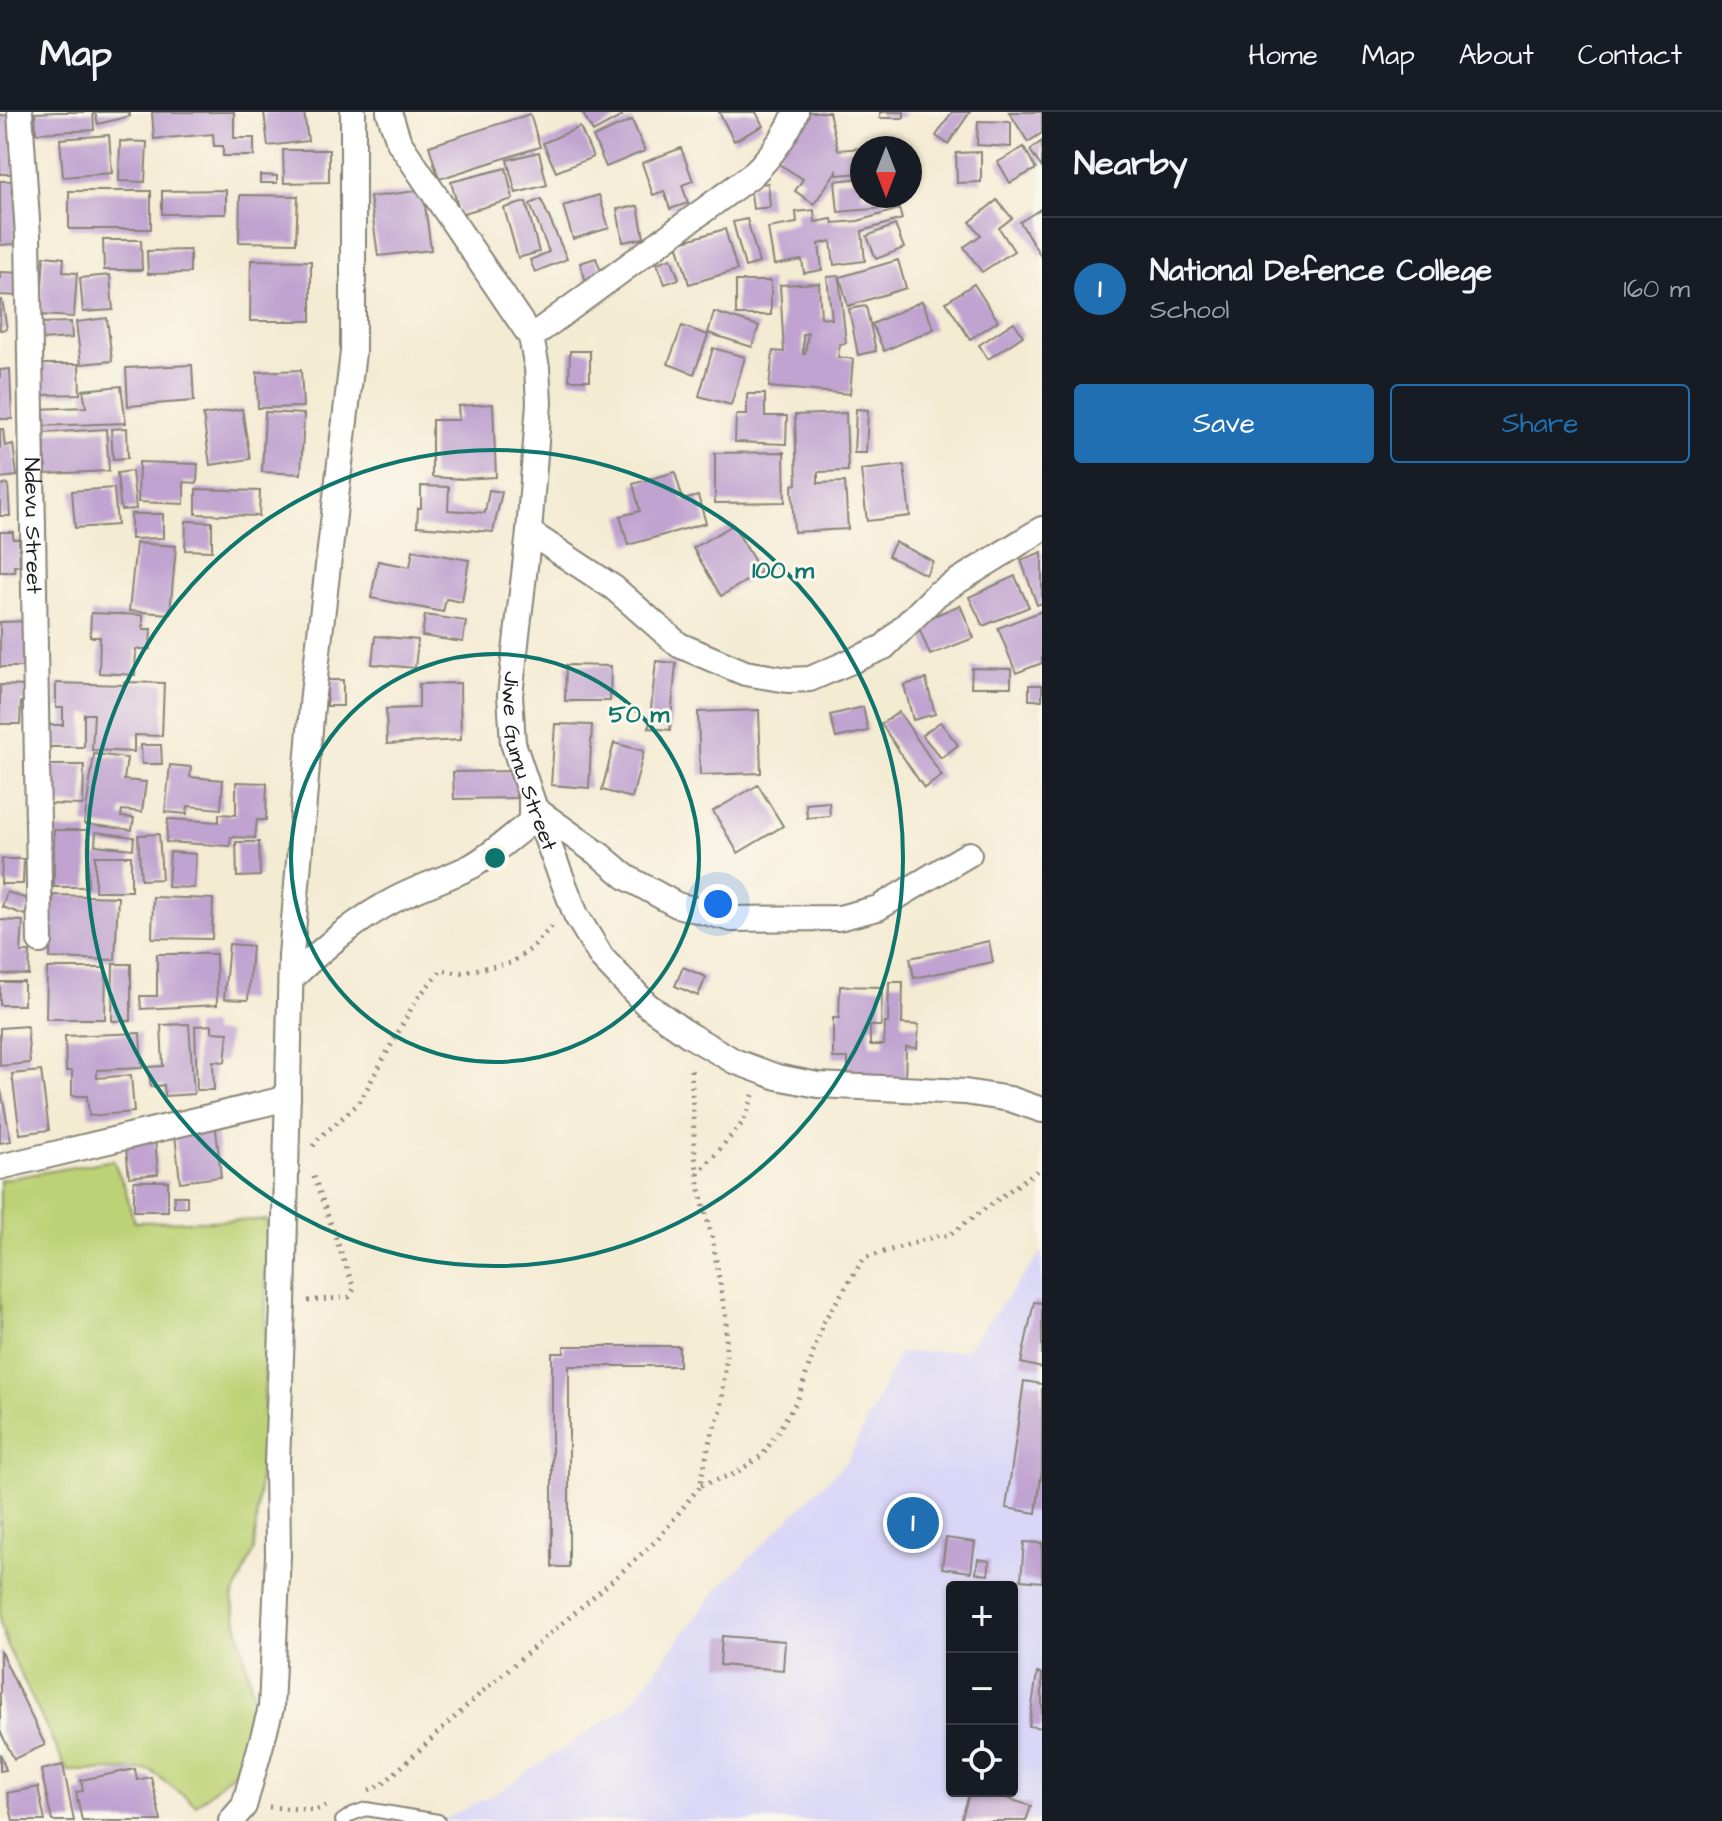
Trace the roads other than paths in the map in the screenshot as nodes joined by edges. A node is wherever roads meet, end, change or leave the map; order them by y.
1 (20, 112) edge
2 (353, 112) edge
3 (389, 112) edge
4 (796, 112) edge
5 (531, 337) junction
6 (1042, 529) edge
7 (529, 532) junction
8 (533, 803) junction
9 (969, 854) dead end
10 (40, 941) dead end
11 (291, 979) junction
12 (288, 1098) junction
13 (1042, 1110) edge
14 (0, 1167) edge
15 (238, 1813) edge
16 (342, 1821) edge
17 (438, 1821) edge

1 - 10 street, Ndevu Street
2 - 11 street
3 - 5 street, Jiwe Gumu Street
4 - 5 street
5 - 7 street, Jiwe Gumu Street
6 - 7 street
7 - 8 street, Jiwe Gumu Street
8 - 9 street
8 - 11 street
8 - 13 street, Jiwe Gumu Street
11 - 12 street
12 - 14 street
12 - 15 street
16 - 17 lane

